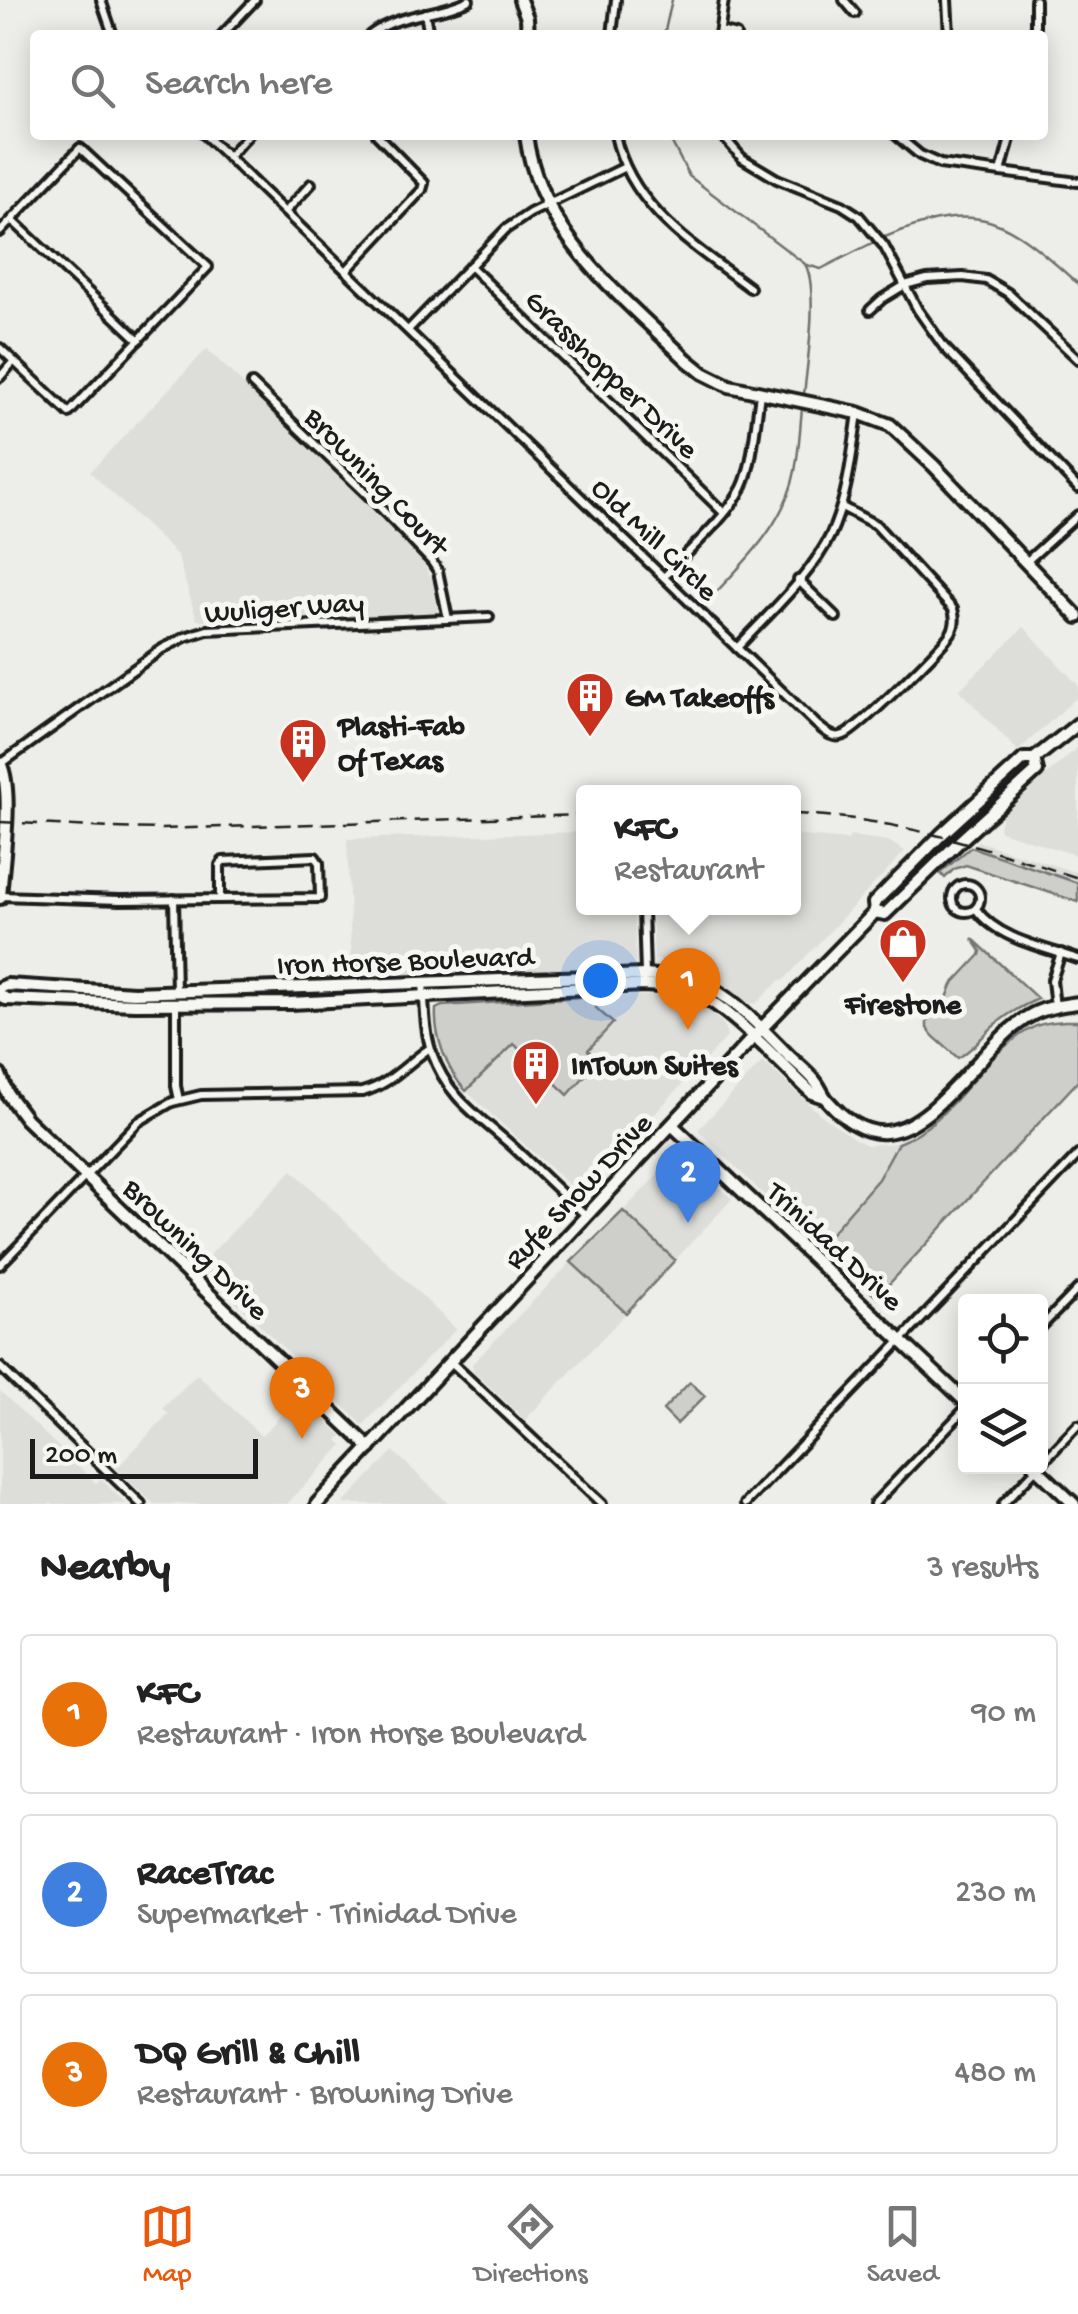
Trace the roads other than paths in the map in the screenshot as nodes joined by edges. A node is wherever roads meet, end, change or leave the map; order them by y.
1 (100, 0) edge
2 (255, 0) edge
3 (470, 0) edge
4 (520, 0) edge
5 (616, 0) edge
6 (724, 0) edge
7 (844, 0) edge
8 (946, 0) edge
9 (1035, 0) edge
10 (425, 13) junction
11 (855, 13) dead end
12 (111, 30) edge
13 (227, 30) edge
14 (376, 30) edge
15 (429, 30) edge
16 (528, 30) edge
17 (613, 30) edge
18 (719, 30) edge
19 (949, 30) edge
20 (1036, 30) edge
21 (210, 140) edge
22 (243, 140) edge
23 (381, 140) edge
24 (527, 140) edge
25 (617, 140) edge
26 (726, 140) edge
27 (902, 140) edge
28 (1010, 140) edge
29 (228, 157) junction
30 (625, 168) junction
31 (1001, 172) junction
32 (1078, 182) edge
33 (311, 184) dead end
34 (546, 204) junction
35 (286, 212) junction
36 (12, 220) junction
37 (0, 232) edge
38 (470, 266) junction
39 (347, 270) junction
40 (905, 285) junction
41 (750, 288) dead end
42 (870, 310) dead end
43 (409, 330) junction
44 (139, 340) junction
45 (0, 348) edge
46 (1078, 359) edge
47 (14, 361) junction
48 (0, 376) edge
49 (252, 384) dead end
50 (760, 394) junction
51 (858, 413) junction
52 (1078, 488) edge
53 (842, 507) junction
54 (724, 513) junction
55 (1078, 515) edge
56 (1026, 562) junction
57 (664, 577) junction
58 (798, 580) junction
59 (836, 616) dead end
60 (490, 617) dead end
61 (1078, 617) edge
62 (448, 619) junction
63 (737, 648) junction
64 (1078, 724) edge
65 (1034, 759) junction
66 (0, 763) edge
67 (0, 897) edge
68 (174, 899) junction
69 (220, 899) junction
70 (976, 909) junction
71 (875, 912) junction
72 (643, 915) edge
73 (1061, 954) junction
74 (1078, 959) edge
75 (644, 980) junction
76 (423, 983) junction
77 (0, 991) edge
78 (424, 997) junction
79 (176, 998) junction
80 (1078, 1003) edge
81 (1055, 1007) junction
82 (758, 1034) junction
83 (430, 1048) junction
84 (0, 1076) edge
85 (180, 1100) junction
86 (672, 1125) junction
87 (1078, 1155) edge
88 (86, 1175) junction
89 (587, 1216) junction
90 (0, 1265) edge
91 (1078, 1289) edge
92 (1048, 1320) edge
93 (900, 1340) junction
94 (451, 1362) junction
95 (0, 1367) edge
96 (958, 1397) edge
97 (958, 1414) edge
98 (1078, 1425) edge
99 (370, 1448) junction
100 (1048, 1456) edge
101 (1031, 1474) edge
102 (1045, 1474) edge
103 (142, 1504) edge
104 (318, 1504) edge
105 (602, 1504) edge
106 (745, 1504) edge
107 (874, 1504) edge
108 (1003, 1504) edge
109 (1074, 1504) edge

1 - 12 street
2 - 13 street
3 - 10 street
4 - 16 street
5 - 17 street
6 - 18 street
7 - 11 street
8 - 19 street
9 - 20 street
10 - 14 street
10 - 15 street
21 - 29 street, Old Mill Circle
22 - 29 street
23 - 39 street
24 - 34 street
25 - 30 street
26 - 40 street
27 - 31 street
28 - 31 street
29 - 35 street, Old Mill Circle
30 - 34 street
30 - 41 street
31 - 32 street
33 - 35 street
34 - 38 street
34 - 50 street
35 - 39 street, Old Mill Circle
36 - 37 street
36 - 44 street
36 - 44 street
38 - 43 street
38 - 54 street, Grasshopper Drive
39 - 43 street, Old Mill Circle
40 - 42 street
40 - 46 street
40 - 52 street
43 - 57 street, Old Mill Circle
44 - 47 street
45 - 47 street
47 - 48 street
49 - 62 street, Browning Court
50 - 51 street
50 - 54 street
51 - 53 street
51 - 56 street
53 - 58 street
53 - 63 street, Old Mill Circle
54 - 57 street
55 - 56 street
56 - 61 street
57 - 63 street, Old Mill Circle
58 - 59 street
58 - 63 street
60 - 62 street, Wuliger Way
62 - 66 street, Wuliger Way
64 - 65 street, Rufe Snow Drive
65 - 71 street, Rufe Snow Drive
65 - 71 street, Rufe Snow Drive
66 - 67 street
67 - 68 street
68 - 69 street
68 - 79 street
69 - 69 street
70 - 70 street
70 - 73 street
71 - 82 street, Rufe Snow Drive
72 - 75 street
73 - 74 street
73 - 81 street
75 - 76 street, Iron Horse Boulevard
75 - 78 street, Iron Horse Boulevard
75 - 82 street, Iron Horse Boulevard
76 - 78 street
76 - 79 street, Iron Horse Boulevard
77 - 79 street, Iron Horse Boulevard
78 - 79 street, Iron Horse Boulevard
78 - 83 street
79 - 85 street
80 - 81 street, Iron Horse Boulevard
81 - 82 street, Iron Horse Boulevard
82 - 86 street, Rufe Snow Drive
83 - 85 street
83 - 89 street
84 - 88 street, Browning Drive
85 - 88 street
86 - 89 street, Rufe Snow Drive
86 - 93 street, Trinidad Drive
87 - 93 street
88 - 90 street
88 - 99 street, Browning Drive
89 - 94 street, Rufe Snow Drive
91 - 92 street
93 - 96 street, Trinidad Drive
93 - 106 street
94 - 99 street, Rufe Snow Drive
94 - 105 street
95 - 103 street
97 - 107 street
98 - 100 street
99 - 104 street, Rufe Snow Drive
101 - 108 street
102 - 109 street

